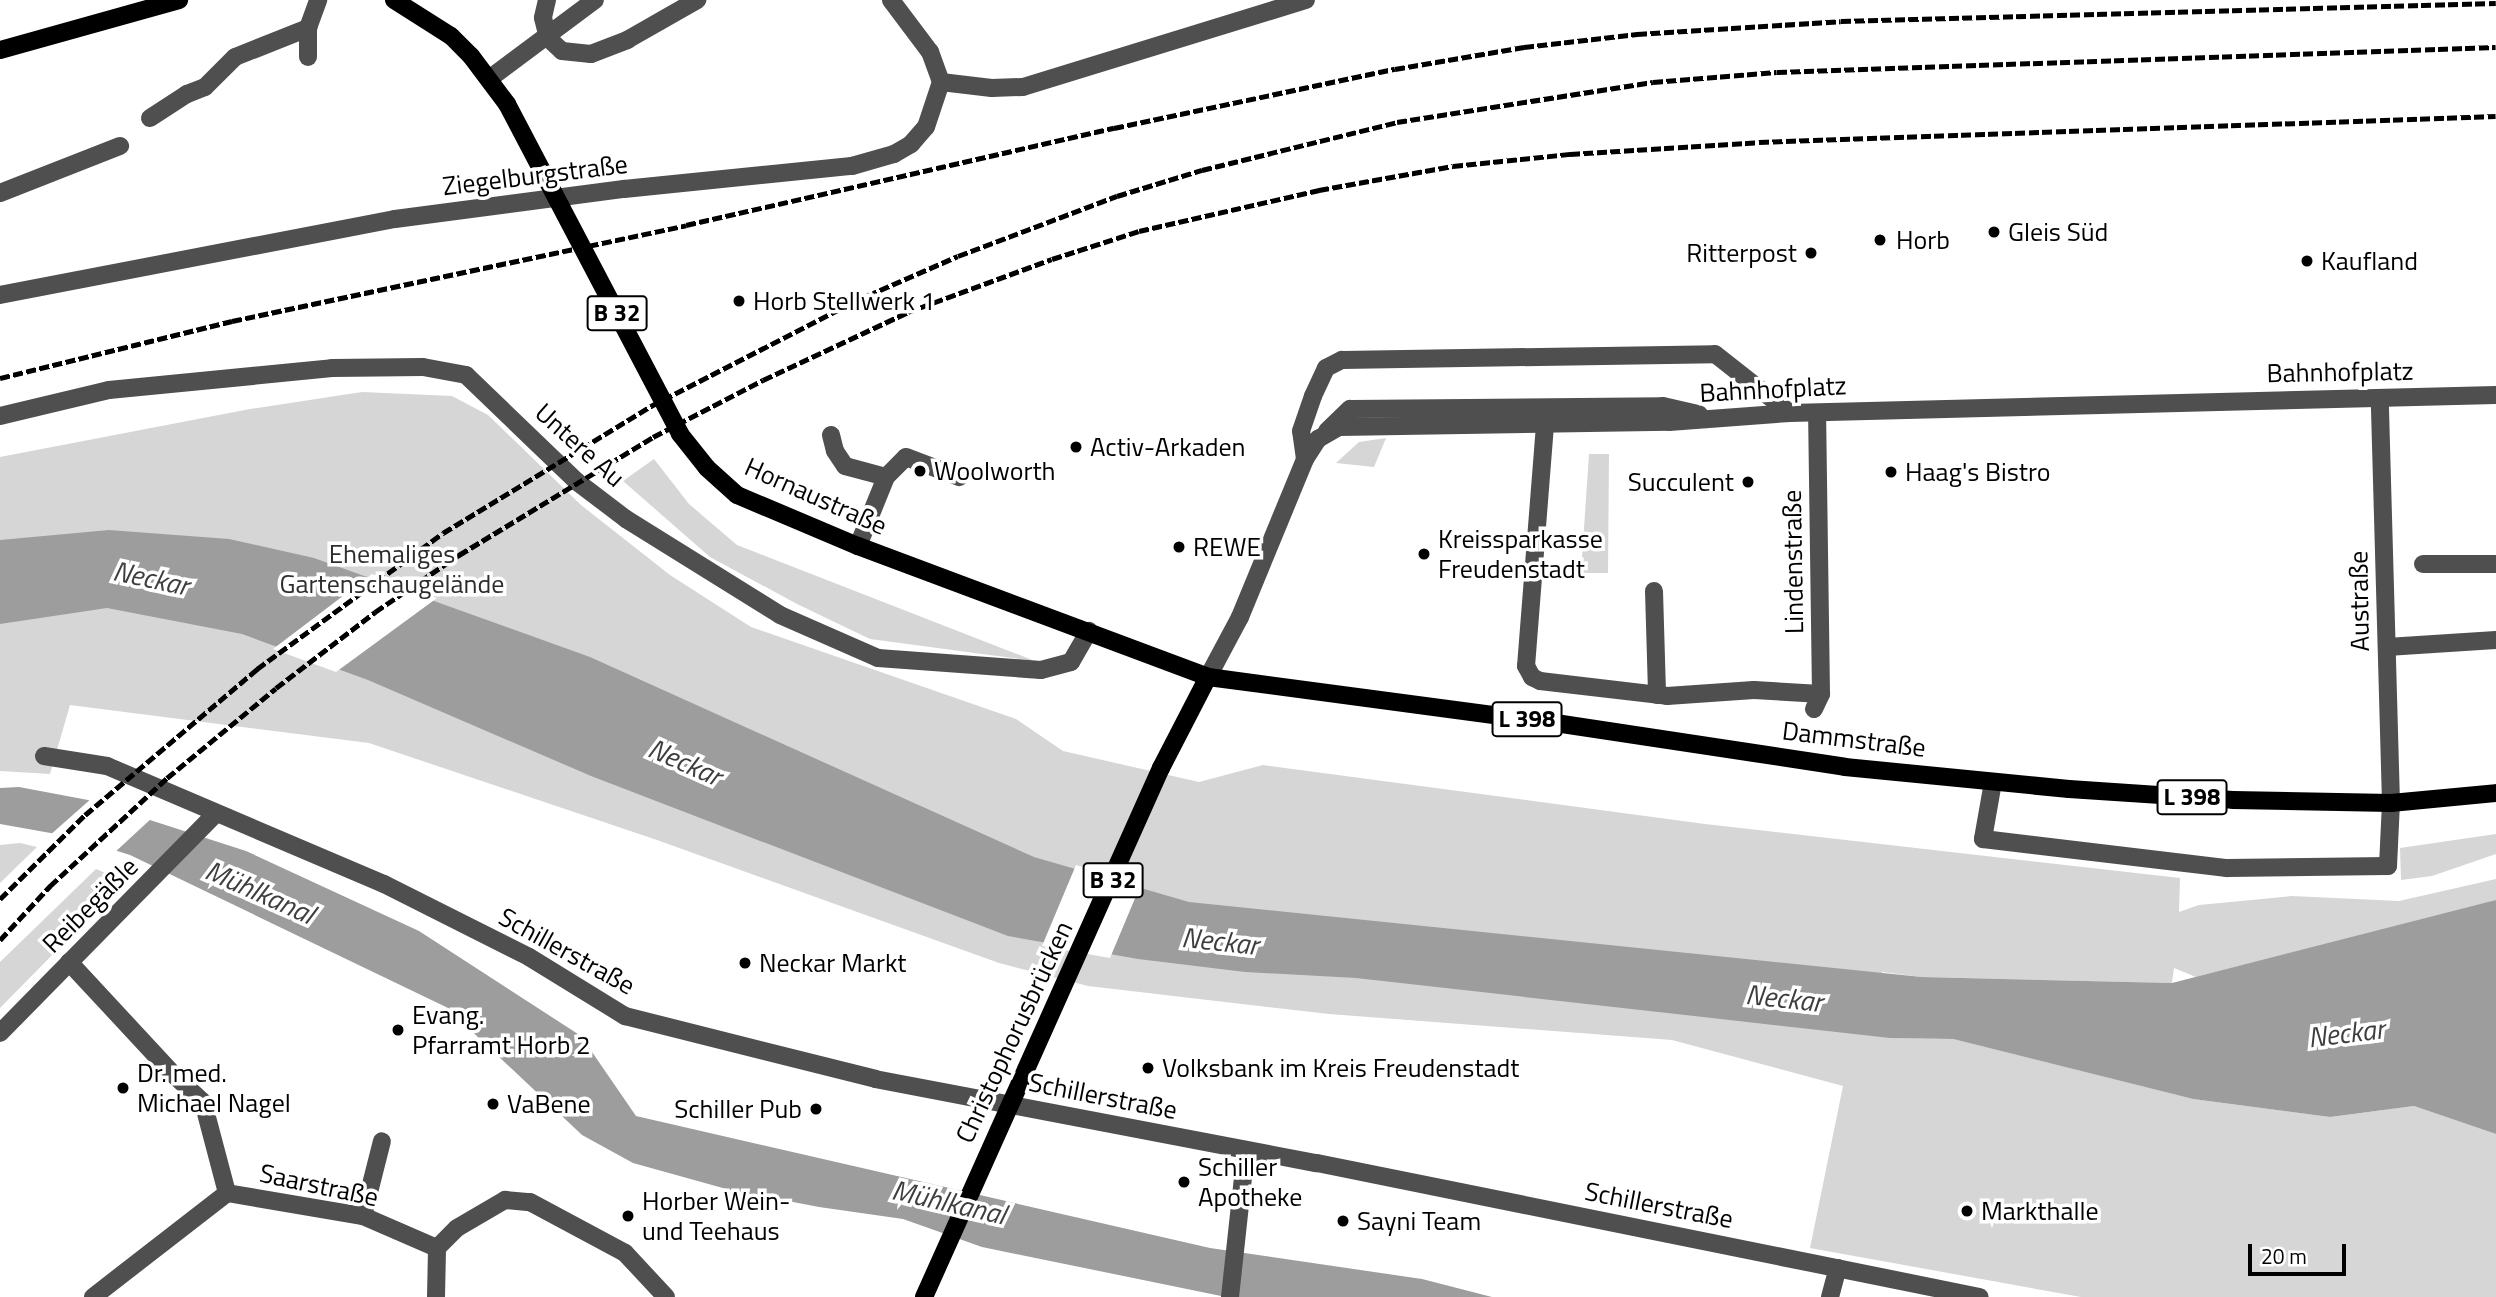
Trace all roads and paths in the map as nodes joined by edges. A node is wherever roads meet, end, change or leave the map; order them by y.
1 (179, 0) edge
2 (318, 0) edge
3 (394, 0) edge
4 (547, 0) edge
5 (595, 0) edge
6 (697, 0) edge
7 (891, 0) edge
8 (1306, 0) edge
9 (308, 28) junction
10 (548, 38) junction
11 (0, 50) edge
12 (308, 57) dead end
13 (489, 79) junction
14 (941, 82) junction
15 (150, 118) dead end
16 (120, 146) dead end
17 (0, 193) edge
18 (0, 295) edge
19 (2496, 395) edge
20 (2380, 398) junction
21 (1790, 413) junction
22 (1817, 413) junction
23 (0, 416) edge
24 (1716, 418) junction
25 (1545, 425) junction
26 (1325, 434) junction
27 (831, 435) dead end
28 (1305, 460) junction
29 (886, 477) junction
30 (959, 477) dead end
31 (858, 545) junction
32 (2423, 564) dead end
33 (2496, 564) edge
34 (1654, 591) dead end
35 (1089, 631) junction
36 (2496, 640) edge
37 (2387, 647) junction
38 (1208, 677) junction
39 (1657, 695) junction
40 (44, 756) dead end
41 (1993, 782) junction
42 (2496, 793) edge
43 (2391, 803) junction
44 (216, 813) junction
45 (69, 962) junction
46 (0, 1033) edge
47 (1011, 1105) junction
48 (382, 1141) dead end
49 (1246, 1150) junction
50 (227, 1193) junction
51 (363, 1216) junction
52 (437, 1248) junction
53 (1838, 1268) junction
54 (93, 1297) edge
55 (436, 1297) edge
56 (666, 1297) edge
57 (924, 1297) edge
58 (1230, 1297) edge
59 (1830, 1297) edge
60 (1980, 1297) edge

1 - 11 main road
2 - 9 street
3 - 13 main road, Hornaustraße / B 32
4 - 10 street
5 - 10 street
6 - 10 street
7 - 14 street
8 - 14 street
9 - 12 street
9 - 15 street
10 - 13 street
13 - 31 main road, Hornaustraße / B 32
14 - 18 street, Ziegelburgstraße
16 - 17 street
19 - 20 street, Bahnhofplatz
20 - 22 street, Bahnhofplatz
20 - 37 street, Austraße
21 - 22 street, Bahnhofplatz
21 - 24 street, Bahnhofplatz
21 - 28 street
22 - 39 street, Lindenstraße
23 - 35 street, Untere Au
24 - 25 street, Bahnhofplatz
24 - 26 street
25 - 26 street, Bahnhofplatz
25 - 39 street
26 - 28 street
27 - 29 street
28 - 38 street
29 - 30 street
29 - 31 street
31 - 35 main road, Hornaustraße / B 32
32 - 33 street
34 - 39 street
35 - 38 main road, Hornaustraße / B 32
36 - 37 street
37 - 43 street, Austraße
38 - 41 main road, Dammstraße / L 398
38 - 47 main road, Christophorusbrücken / B 32
40 - 44 street, Schillerstraße
41 - 43 main road, Dammstraße / L 398
41 - 43 street, Austraße
42 - 43 main road, Dammstraße / L 398
44 - 45 street, Reibegäßle
44 - 47 street, Schillerstraße
45 - 46 street, Reibegäßle
45 - 50 street, Saarstraße
47 - 49 street, Schillerstraße
47 - 57 main road, Christophorusbrücken / B 32
48 - 51 street
49 - 53 street, Schillerstraße
49 - 58 street
50 - 51 street, Saarstraße
50 - 54 street, Saarstraße
51 - 52 street, Saarstraße
52 - 55 street
52 - 56 street
53 - 59 street
53 - 60 street, Schillerstraße

